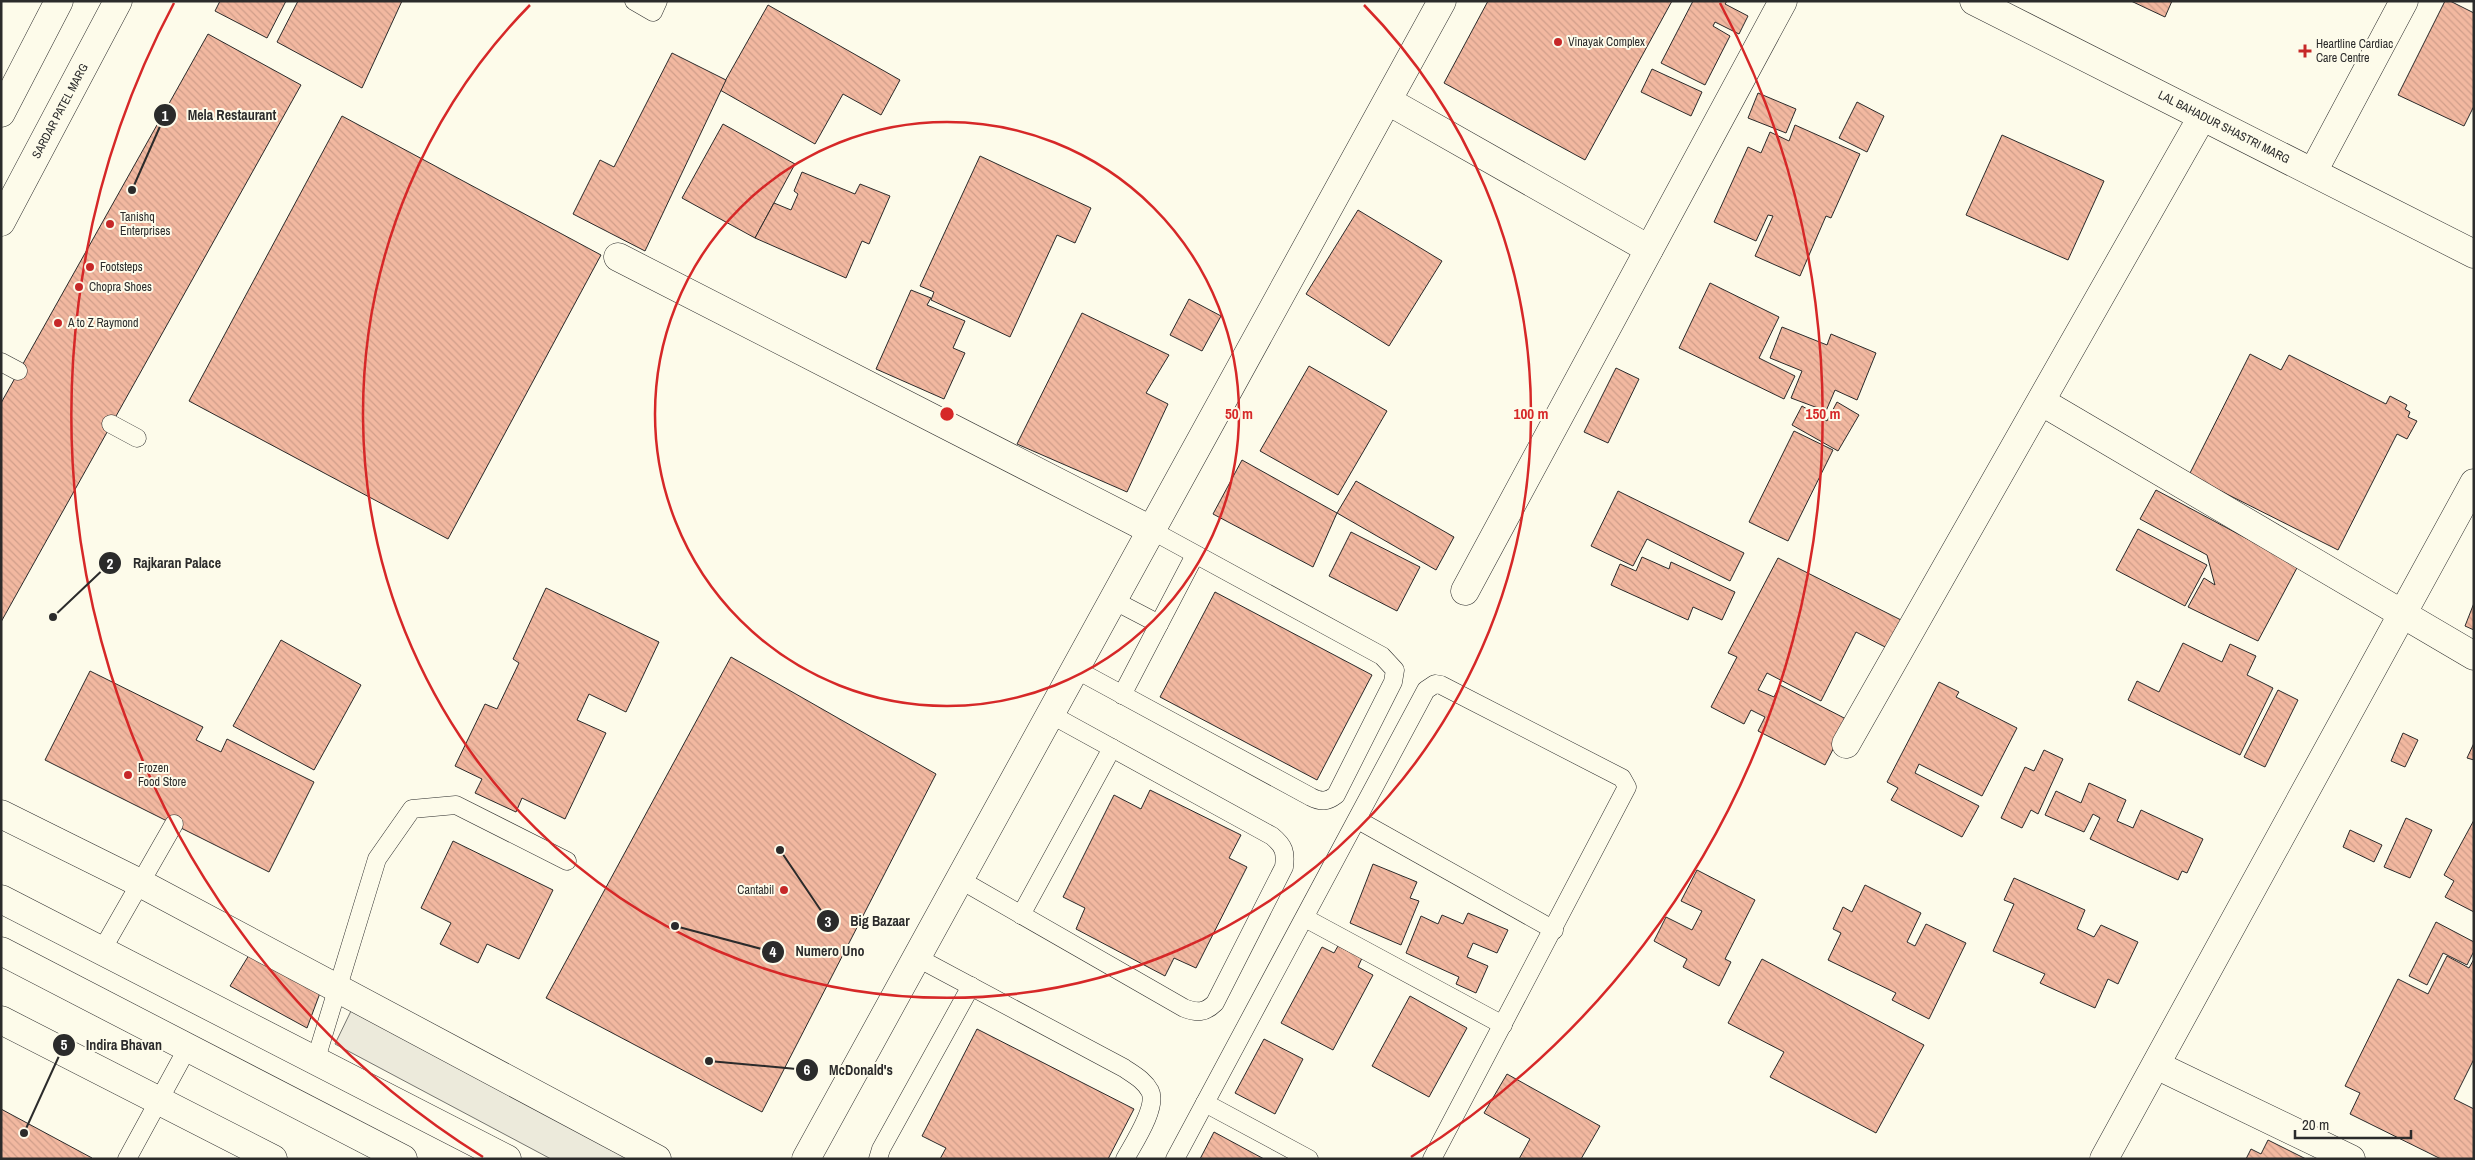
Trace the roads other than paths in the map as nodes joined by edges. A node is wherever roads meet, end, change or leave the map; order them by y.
1 (59, 1) edge
2 (118, 1) edge
3 (634, 1) edge
4 (658, 1) edge
5 (1442, 1) edge
6 (1783, 1) edge
7 (1974, 1) edge
8 (2404, 1) edge
9 (1388, 101) junction
10 (1, 113) edge
11 (2202, 117) junction
12 (2313, 172) junction
13 (1, 222) edge
14 (1649, 249) junction
15 (2474, 254) edge
16 (618, 257) dead end
17 (1, 362) edge
18 (18, 371) dead end
19 (2042, 402) junction
20 (112, 424) dead end
21 (137, 438) dead end
22 (2474, 483) edge
23 (1151, 530) junction
24 (1195, 556) junction
25 (1465, 591) dead end
26 (1113, 600) junction
27 (2402, 614) junction
28 (1159, 624) junction
29 (2474, 656) edge
30 (1074, 669) junction
31 (1122, 695) junction
32 (1050, 714) junction
33 (1846, 744) dead end
34 (1112, 748) junction
35 (1, 814) edge
36 (1358, 820) junction
37 (174, 824) dead end
38 (567, 861) dead end
39 (959, 880) junction
40 (140, 883) junction
41 (1, 899) edge
42 (1021, 915) junction
43 (1305, 918) junction
44 (1554, 930) junction
45 (102, 950) junction
46 (1, 951) edge
47 (916, 957) junction
48 (971, 986) junction
49 (337, 988) junction
50 (1, 1020) edge
51 (1503, 1025) junction
52 (188, 1047) junction
53 (315, 1062) junction
54 (2156, 1065) junction
55 (159, 1101) junction
56 (1205, 1103) junction
57 (128, 1159) edge
58 (272, 1159) edge
59 (403, 1159) edge
60 (507, 1159) edge
61 (657, 1159) edge
62 (806, 1159) edge
63 (878, 1159) edge
64 (1125, 1159) edge
65 (1175, 1159) edge
66 (1309, 1159) edge
67 (1432, 1159) edge
68 (2104, 1159) edge
69 (2351, 1159) edge

1 - 10 street
2 - 13 street, SARDAR PATEL MARG
3 - 4 lane
5 - 9 street
6 - 14 street
7 - 11 street, LAL BAHADUR SHASTRI MARG
8 - 12 street
9 - 14 street
9 - 23 street
11 - 12 street, LAL BAHADUR SHASTRI MARG
11 - 19 street
12 - 15 street, LAL BAHADUR SHASTRI MARG
14 - 25 street
16 - 23 street
17 - 18 lane
19 - 27 street
19 - 33 street
20 - 21 lane
22 - 27 street
23 - 24 lane
23 - 26 street
24 - 28 lane
24 - 31 lane
26 - 28 lane
26 - 30 street
27 - 29 street
27 - 54 street
28 - 31 lane
30 - 31 lane
30 - 32 street
32 - 34 lane
32 - 39 street
34 - 42 lane
34 - 42 lane
35 - 40 street
36 - 43 lane
36 - 44 lane
36 - 44 lane
37 - 40 lane
38 - 49 lane
39 - 42 lane
39 - 47 street
40 - 45 lane
40 - 49 street
41 - 45 street
43 - 51 lane
43 - 56 lane
44 - 51 lane
45 - 53 street
46 - 52 street
47 - 48 lane
47 - 62 street
48 - 63 lane
48 - 64 lane
49 - 53 lane
49 - 61 street
50 - 55 street
51 - 67 lane
52 - 55 lane
52 - 59 street
53 - 60 street
54 - 68 street
54 - 69 street
55 - 57 lane
55 - 58 street
56 - 65 lane
56 - 66 lane

